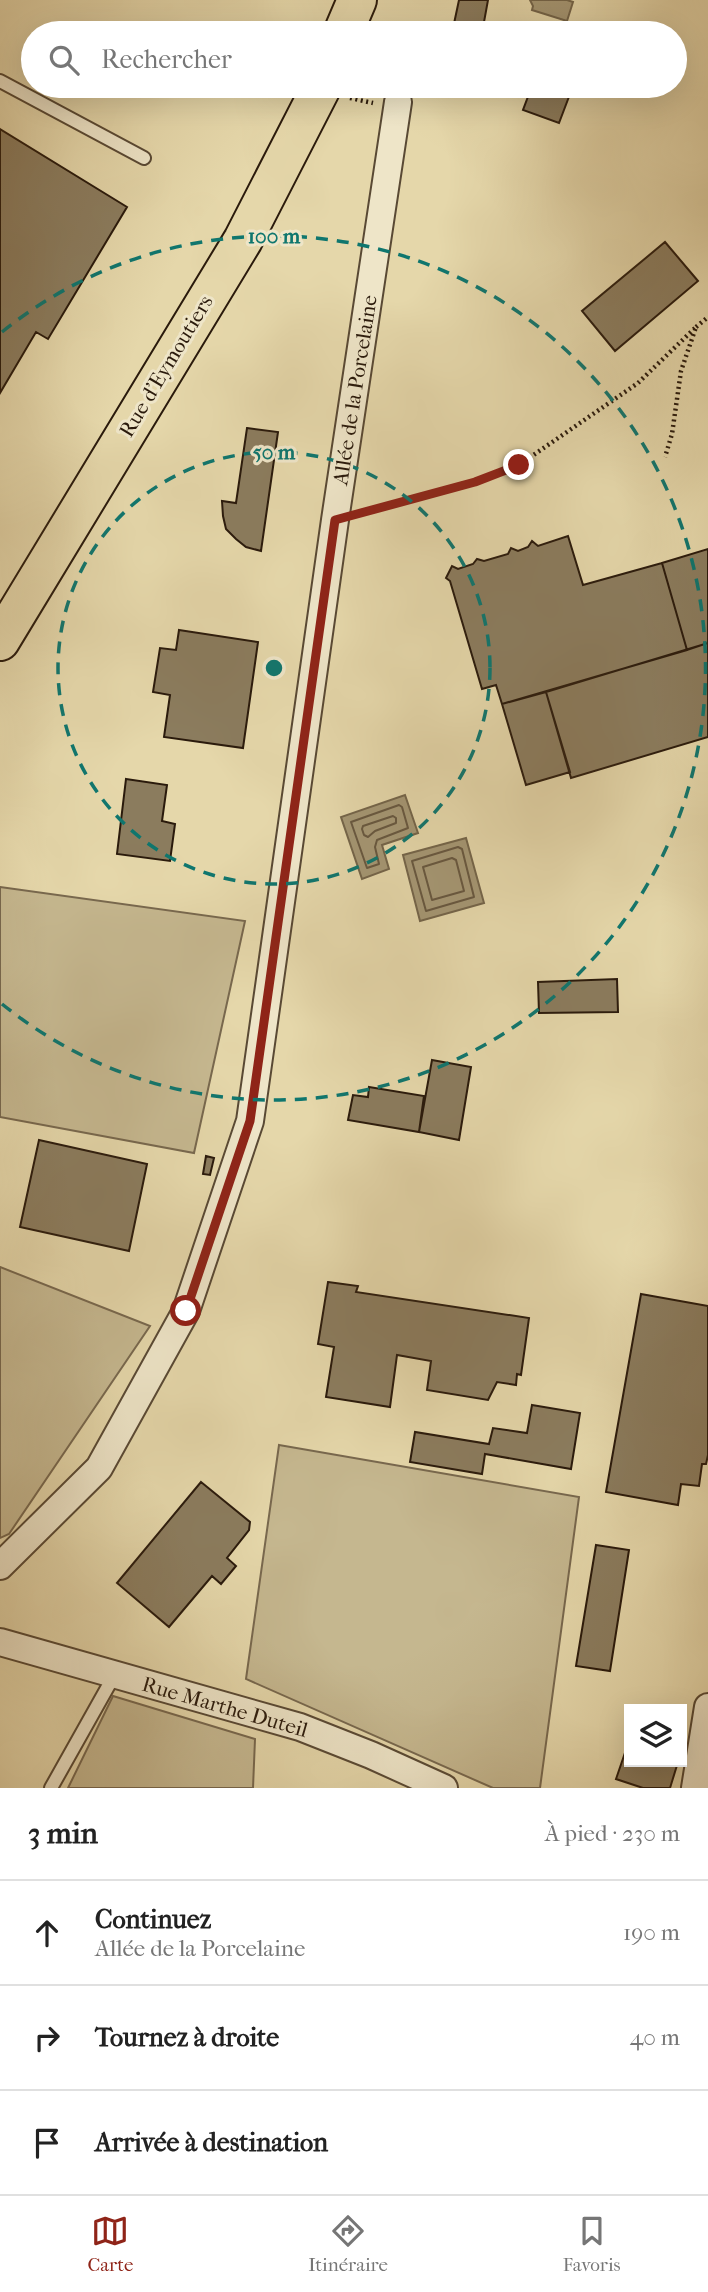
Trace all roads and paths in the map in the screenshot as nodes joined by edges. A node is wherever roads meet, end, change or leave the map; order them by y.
1 (357, 0) edge
2 (348, 21) edge
3 (0, 81) edge
4 (21, 92) edge
5 (32, 98) edge
6 (316, 98) edge
7 (366, 98) edge
8 (398, 105) joint
9 (144, 158) dead end
10 (708, 317) edge
11 (696, 327) junction
12 (665, 457) dead end
13 (335, 520) junction
14 (0, 641) edge
15 (0, 1566) edge
16 (0, 1642) edge
17 (115, 1674) junction
18 (708, 1707) edge
19 (51, 1788) edge
20 (444, 1788) edge
21 (695, 1788) edge

1 - 2 main road
3 - 4 lane
5 - 9 lane
6 - 14 main road, Rue d'Eymoutiers
7 - 8 path
8 - 13 street, Allée de la Porcelaine
10 - 11 path
11 - 12 path
11 - 13 path
13 - 15 street, Allée de la Porcelaine
16 - 17 street, Rue Marthe Duteil
17 - 19 lane
17 - 20 street, Rue Marthe Duteil
18 - 21 street

